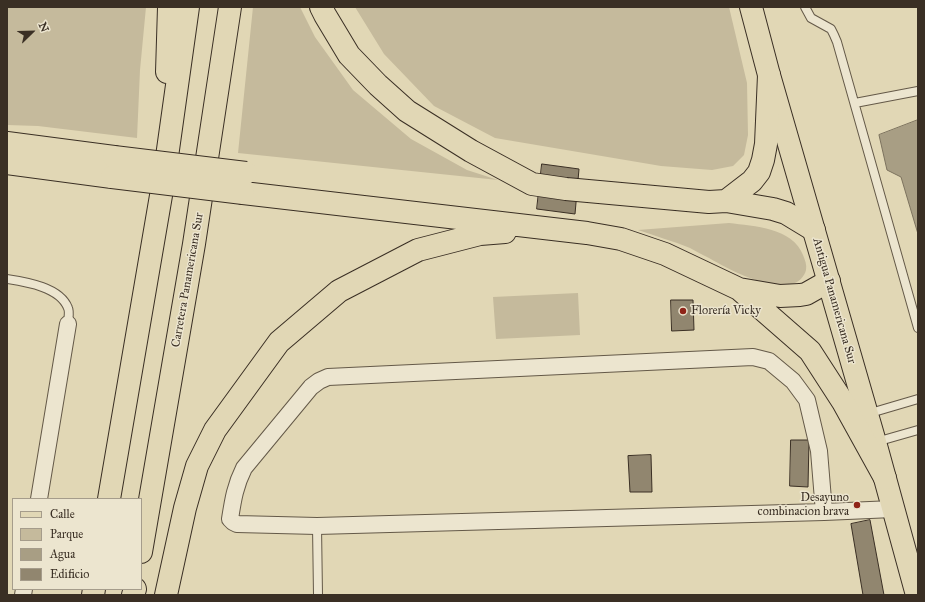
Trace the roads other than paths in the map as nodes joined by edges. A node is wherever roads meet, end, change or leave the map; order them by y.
1 (169, 7) edge
2 (188, 7) edge
3 (230, 7) edge
4 (321, 7) edge
5 (751, 7) edge
6 (805, 7) edge
7 (769, 75) junction
8 (918, 91) edge
9 (854, 103) junction
10 (7, 142) edge
11 (7, 163) edge
12 (113, 167) junction
13 (164, 178) junction
14 (726, 201) junction
15 (548, 228) junction
16 (814, 230) junction
17 (7, 279) edge
18 (829, 281) junction
19 (739, 289) junction
20 (68, 324) joint
21 (918, 328) edge
22 (918, 399) edge
23 (867, 414) junction
24 (918, 430) edge
25 (875, 442) junction
26 (885, 478) junction
27 (39, 498) edge
28 (109, 498) edge
29 (893, 509) junction
30 (824, 512) junction
31 (318, 526) junction
32 (142, 546) edge
33 (166, 595) edge
34 (318, 595) edge
35 (917, 595) edge

1 - 13 main road
2 - 13 main road
3 - 32 main road, Carretera Panamericana Sur
4 - 14 main road
5 - 7 main road, Antigua Panamericana Sur
6 - 9 lane
7 - 14 main road
7 - 16 main road, Antigua Panamericana Sur
8 - 9 lane
9 - 21 lane
10 - 12 main road
11 - 12 main road
12 - 15 main road, bridge
13 - 28 main road
14 - 16 main road
15 - 19 main road
15 - 33 main road
16 - 18 main road, Antigua Panamericana Sur
17 - 20 lane
18 - 19 main road
18 - 23 main road, Antigua Panamericana Sur
19 - 26 main road
20 - 27 street
22 - 23 lane
23 - 25 main road, Antigua Panamericana Sur
24 - 25 lane
25 - 26 main road, Antigua Panamericana Sur
26 - 29 main road, Antigua Panamericana Sur
29 - 30 street
29 - 35 main road, Antigua Panamericana Sur
30 - 31 street
30 - 31 street
31 - 34 lane

